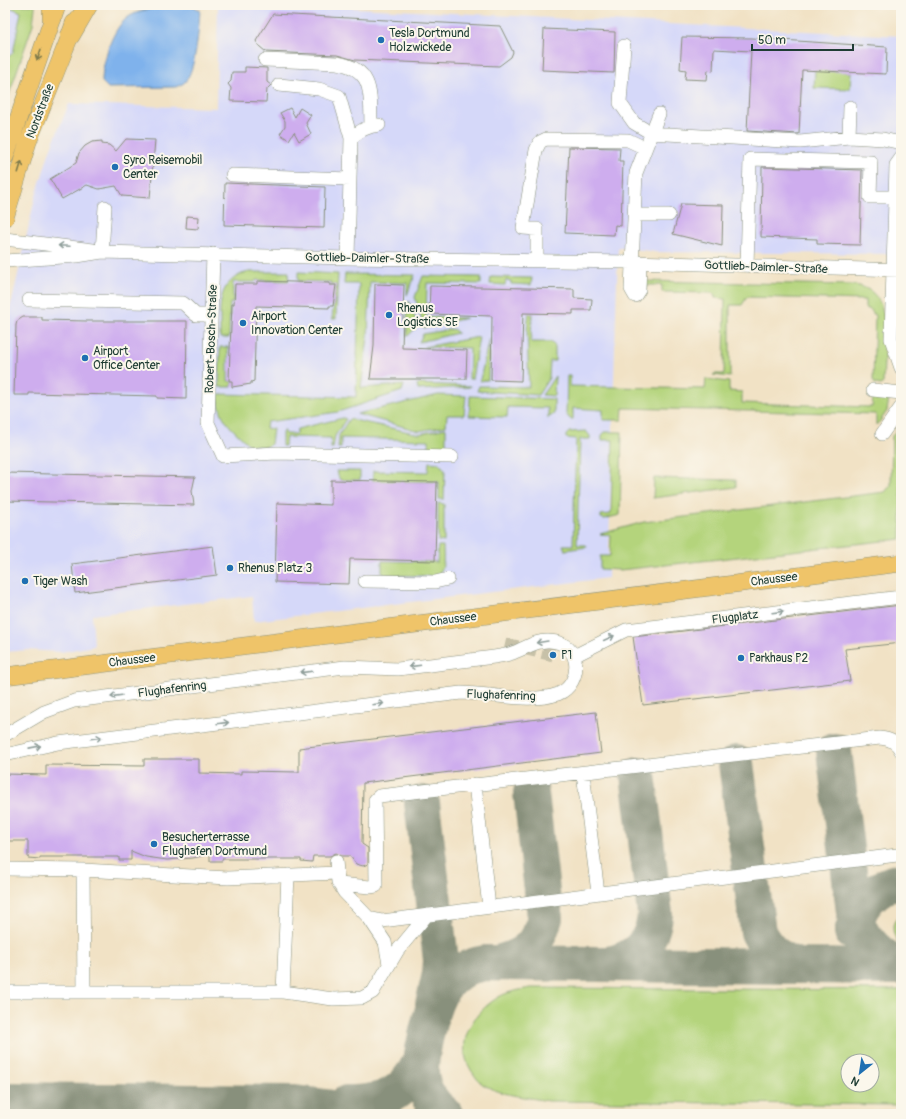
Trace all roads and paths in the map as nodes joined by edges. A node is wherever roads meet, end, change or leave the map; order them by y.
1 (79, 5) edge
2 (88, 5) edge
3 (54, 9) edge
4 (70, 36) junction
5 (624, 46) dead end
6 (265, 60) dead end
7 (279, 86) dead end
8 (850, 107) dead end
9 (659, 114) dead end
10 (650, 133) junction
11 (849, 137) junction
12 (351, 138) junction
13 (901, 143) edge
14 (645, 148) junction
15 (5, 157) edge
16 (901, 158) edge
17 (232, 175) dead end
18 (350, 179) junction
19 (895, 197) junction
20 (105, 207) dead end
21 (634, 214) junction
22 (669, 215) dead end
23 (5, 218) edge
24 (5, 239) edge
25 (102, 252) junction
26 (213, 254) junction
27 (348, 258) junction
28 (5, 261) edge
29 (537, 261) junction
30 (636, 263) junction
31 (747, 266) junction
32 (897, 270) edge
33 (29, 300) dead end
34 (211, 315) junction
35 (901, 368) edge
36 (873, 390) dead end
37 (901, 393) edge
38 (901, 407) edge
39 (882, 434) dead end
40 (452, 457) dead end
41 (901, 563) edge
42 (448, 579) dead end
43 (365, 581) dead end
44 (901, 597) edge
45 (574, 656) junction
46 (5, 676) edge
47 (5, 735) edge
48 (901, 751) edge
49 (5, 754) edge
50 (583, 773) junction
51 (475, 784) junction
52 (901, 856) edge
53 (5, 869) edge
54 (83, 870) junction
55 (337, 873) junction
56 (288, 875) junction
57 (598, 893) junction
58 (489, 907) junction
59 (427, 915) junction
60 (369, 918) junction
61 (389, 964) junction
62 (5, 992) edge
63 (84, 992) junction
64 (283, 992) junction

1 - 4 main road, Nordstraße
2 - 4 highway
3 -> 15 main road, Nordstraße
23 -> 4 main road, Nordstraße
5 - 10 street
6 - 12 street
7 - 12 street
8 - 11 street
9 - 10 street
10 - 11 street
10 - 14 street
11 - 13 street
12 - 18 street
14 - 21 street
14 - 29 street
16 - 19 street
17 - 18 street
18 - 27 street
19 - 31 street
19 - 32 street
20 - 25 street
21 - 22 street
21 - 30 street
25 -> 24 street, Gottlieb-Daimler-Straße
25 - 26 street, Gottlieb-Daimler-Straße
25 - 28 street, Gottlieb-Daimler-Straße
26 - 27 street, Gottlieb-Daimler-Straße
26 - 34 street, Robert-Bosch-Straße
27 - 29 street, Gottlieb-Daimler-Straße
29 - 30 street, Gottlieb-Daimler-Straße
30 - 31 street, Gottlieb-Daimler-Straße
31 - 32 street, Gottlieb-Daimler-Straße
32 - 35 street
33 - 34 street
34 - 40 street, Robert-Bosch-Straße
36 - 37 street
38 - 39 street
41 - 46 main road, Chaussee
42 - 43 street
45 -> 44 street, Flugplatz
45 -> 47 street, Flughafenring
49 -> 45 street, Flughafenring
48 - 50 street
50 - 51 street
50 - 57 street
51 - 55 street
51 - 58 street
52 - 57 street
53 - 54 street
54 - 56 street
54 - 63 street
55 - 56 street
55 - 60 street
56 - 64 street
57 - 58 street
58 - 59 street
59 - 60 street
59 - 61 street
60 - 61 street
61 - 64 street
62 - 63 street
63 - 64 street

